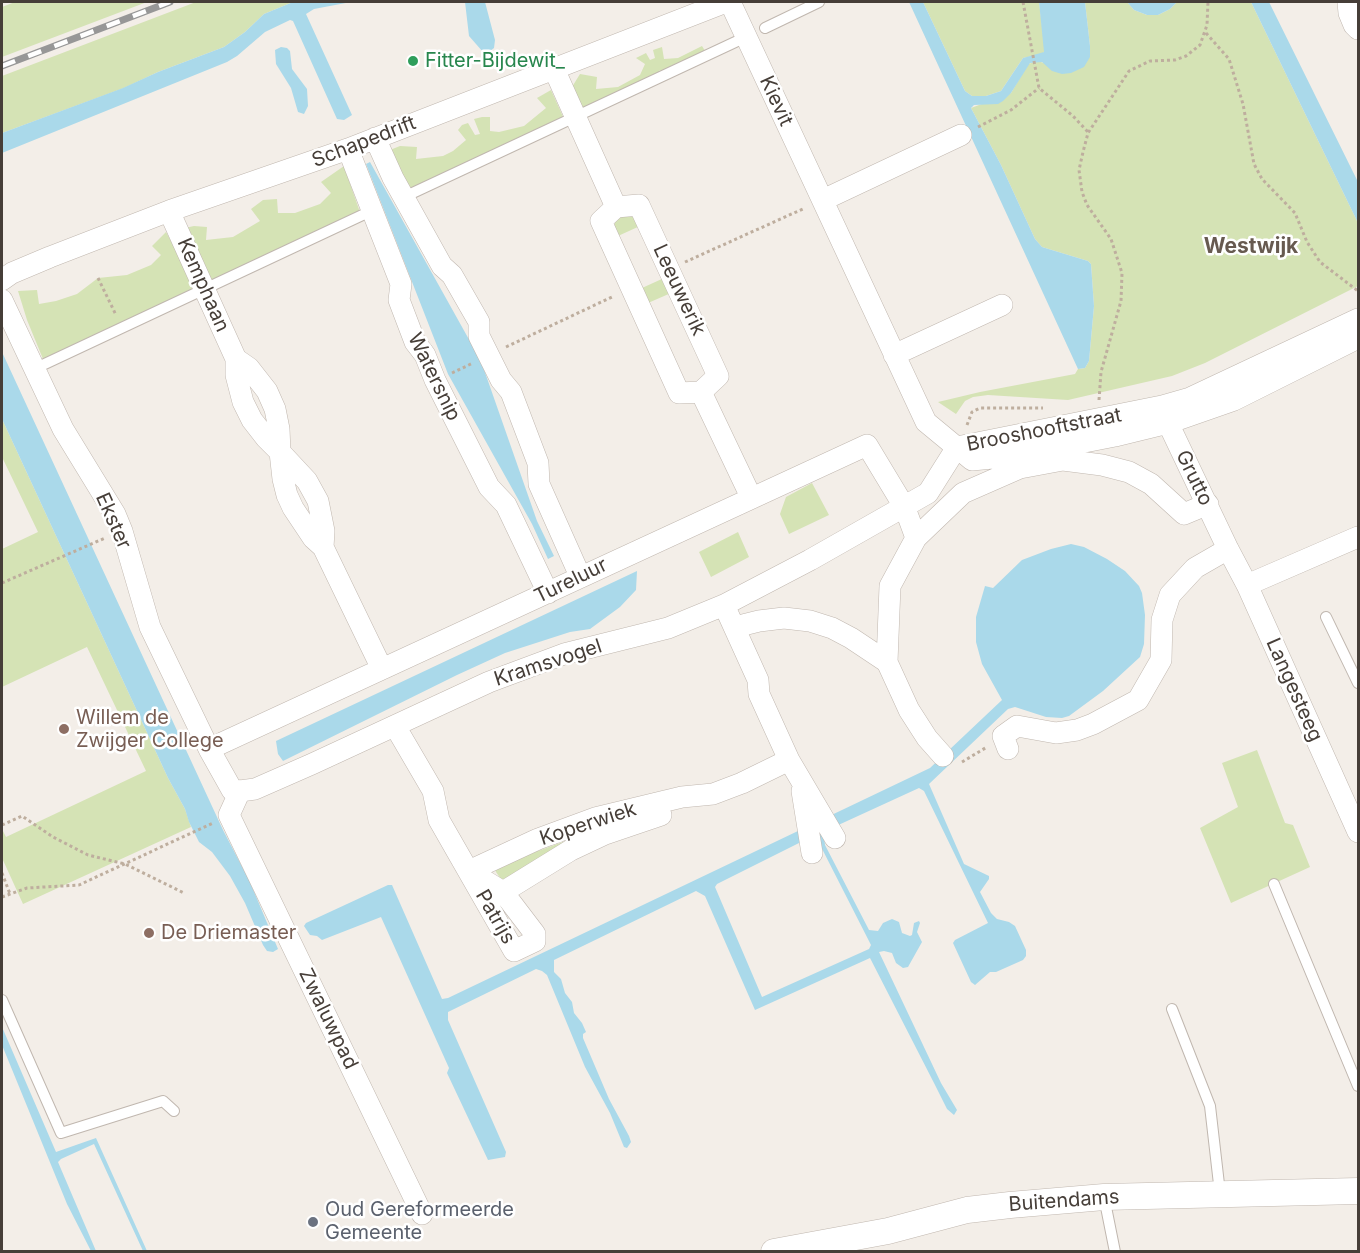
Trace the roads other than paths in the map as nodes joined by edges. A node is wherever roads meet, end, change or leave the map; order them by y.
1 (728, 2) edge
2 (819, 2) edge
3 (1348, 2) edge
4 (1359, 29) edge
5 (756, 32) junction
6 (554, 69) junction
7 (577, 117) junction
8 (961, 135) dead end
9 (375, 138) junction
10 (348, 149) junction
11 (404, 197) junction
12 (823, 200) junction
13 (616, 207) junction
14 (169, 211) junction
15 (371, 211) junction
16 (2, 280) edge
17 (204, 288) junction
18 (2, 300) edge
19 (1002, 305) dead end
20 (1354, 337) edge
21 (894, 355) junction
22 (34, 369) junction
23 (701, 392) junction
24 (1165, 414) junction
25 (957, 447) junction
26 (751, 497) junction
27 (1208, 504) junction
28 (905, 508) junction
29 (1359, 537) edge
30 (916, 538) junction
31 (1228, 549) junction
32 (580, 576) junction
33 (1247, 585) junction
34 (548, 592) junction
35 (724, 605) junction
36 (1326, 617) dead end
37 (735, 627) junction
38 (887, 662) junction
39 (382, 669) junction
40 (1359, 683) edge
41 (395, 726) junction
42 (1005, 742) road end
43 (208, 749) junction
44 (789, 760) junction
45 (948, 761) road end
46 (240, 791) junction
47 (713, 794) junction
48 (1359, 832) edge
49 (819, 834) dead end
50 (469, 871) junction
51 (1274, 884) dead end
52 (503, 892) junction
53 (2, 1000) edge
54 (1172, 1009) dead end
55 (1359, 1086) edge
56 (174, 1110) dead end
57 (1359, 1191) edge
58 (1220, 1194) junction
59 (1104, 1197) junction
60 (422, 1214) dead end
61 (774, 1251) edge
62 (1115, 1251) edge

1 - 5 street, Kievit
1 - 6 street, Schapedrift
2 - 5 lane
3 - 4 street
5 - 7 lane
5 - 12 street, Kievit
6 - 7 street
6 - 9 street, Schapedrift
7 - 11 lane
7 - 13 street
8 - 12 street
9 - 10 street, Schapedrift
9 - 11 street
10 - 14 street, Schapedrift
10 - 15 street, Watersnip
11 - 32 street
12 - 21 street, Kievit
13 - 23 street
13 - 23 street, Leeuwerik
14 - 16 street, Schapedrift
14 - 17 street, Kemphaan
15 - 17 lane
15 - 34 street, Watersnip
17 - 22 lane
17 - 39 street, Kemphaan
18 - 22 street, Ekster
19 - 21 street
20 - 24 street, Brooshooftstraat
21 - 25 street, Kievit
22 - 43 street, Ekster
23 - 26 street
24 - 25 street, Brooshooftstraat
24 - 27 street, Grutto
25 - 28 street, Kramsvogel
26 - 28 street, Tureluur
26 - 32 street, Tureluur
27 - 30 street
27 - 31 street, Grutto
28 - 30 street
28 - 35 street, Kramsvogel
29 - 33 street
30 - 38 street
31 - 33 street, Langesteeg
31 - 42 street
32 - 34 street, Tureluur
33 - 48 street, Langesteeg
34 - 39 street, Tureluur
35 - 37 street
35 - 41 street, Kramsvogel
36 - 40 lane
37 - 38 street
37 - 44 street
38 - 45 street
39 - 43 street, Tureluur
41 - 46 street, Kramsvogel
41 - 50 street, Patrijs
43 - 46 street
44 - 47 street, Koperwiek
44 - 49 street
46 - 60 street, Zwaluwpad
47 - 50 street, Koperwiek
47 - 52 street, Koperwiek
50 - 52 street, Patrijs
50 - 52 street, Patrijs
51 - 55 lane
53 - 56 lane
54 - 58 lane
57 - 58 street, Buitendams
58 - 59 street, Buitendams
59 - 61 street, Buitendams
59 - 62 lane

